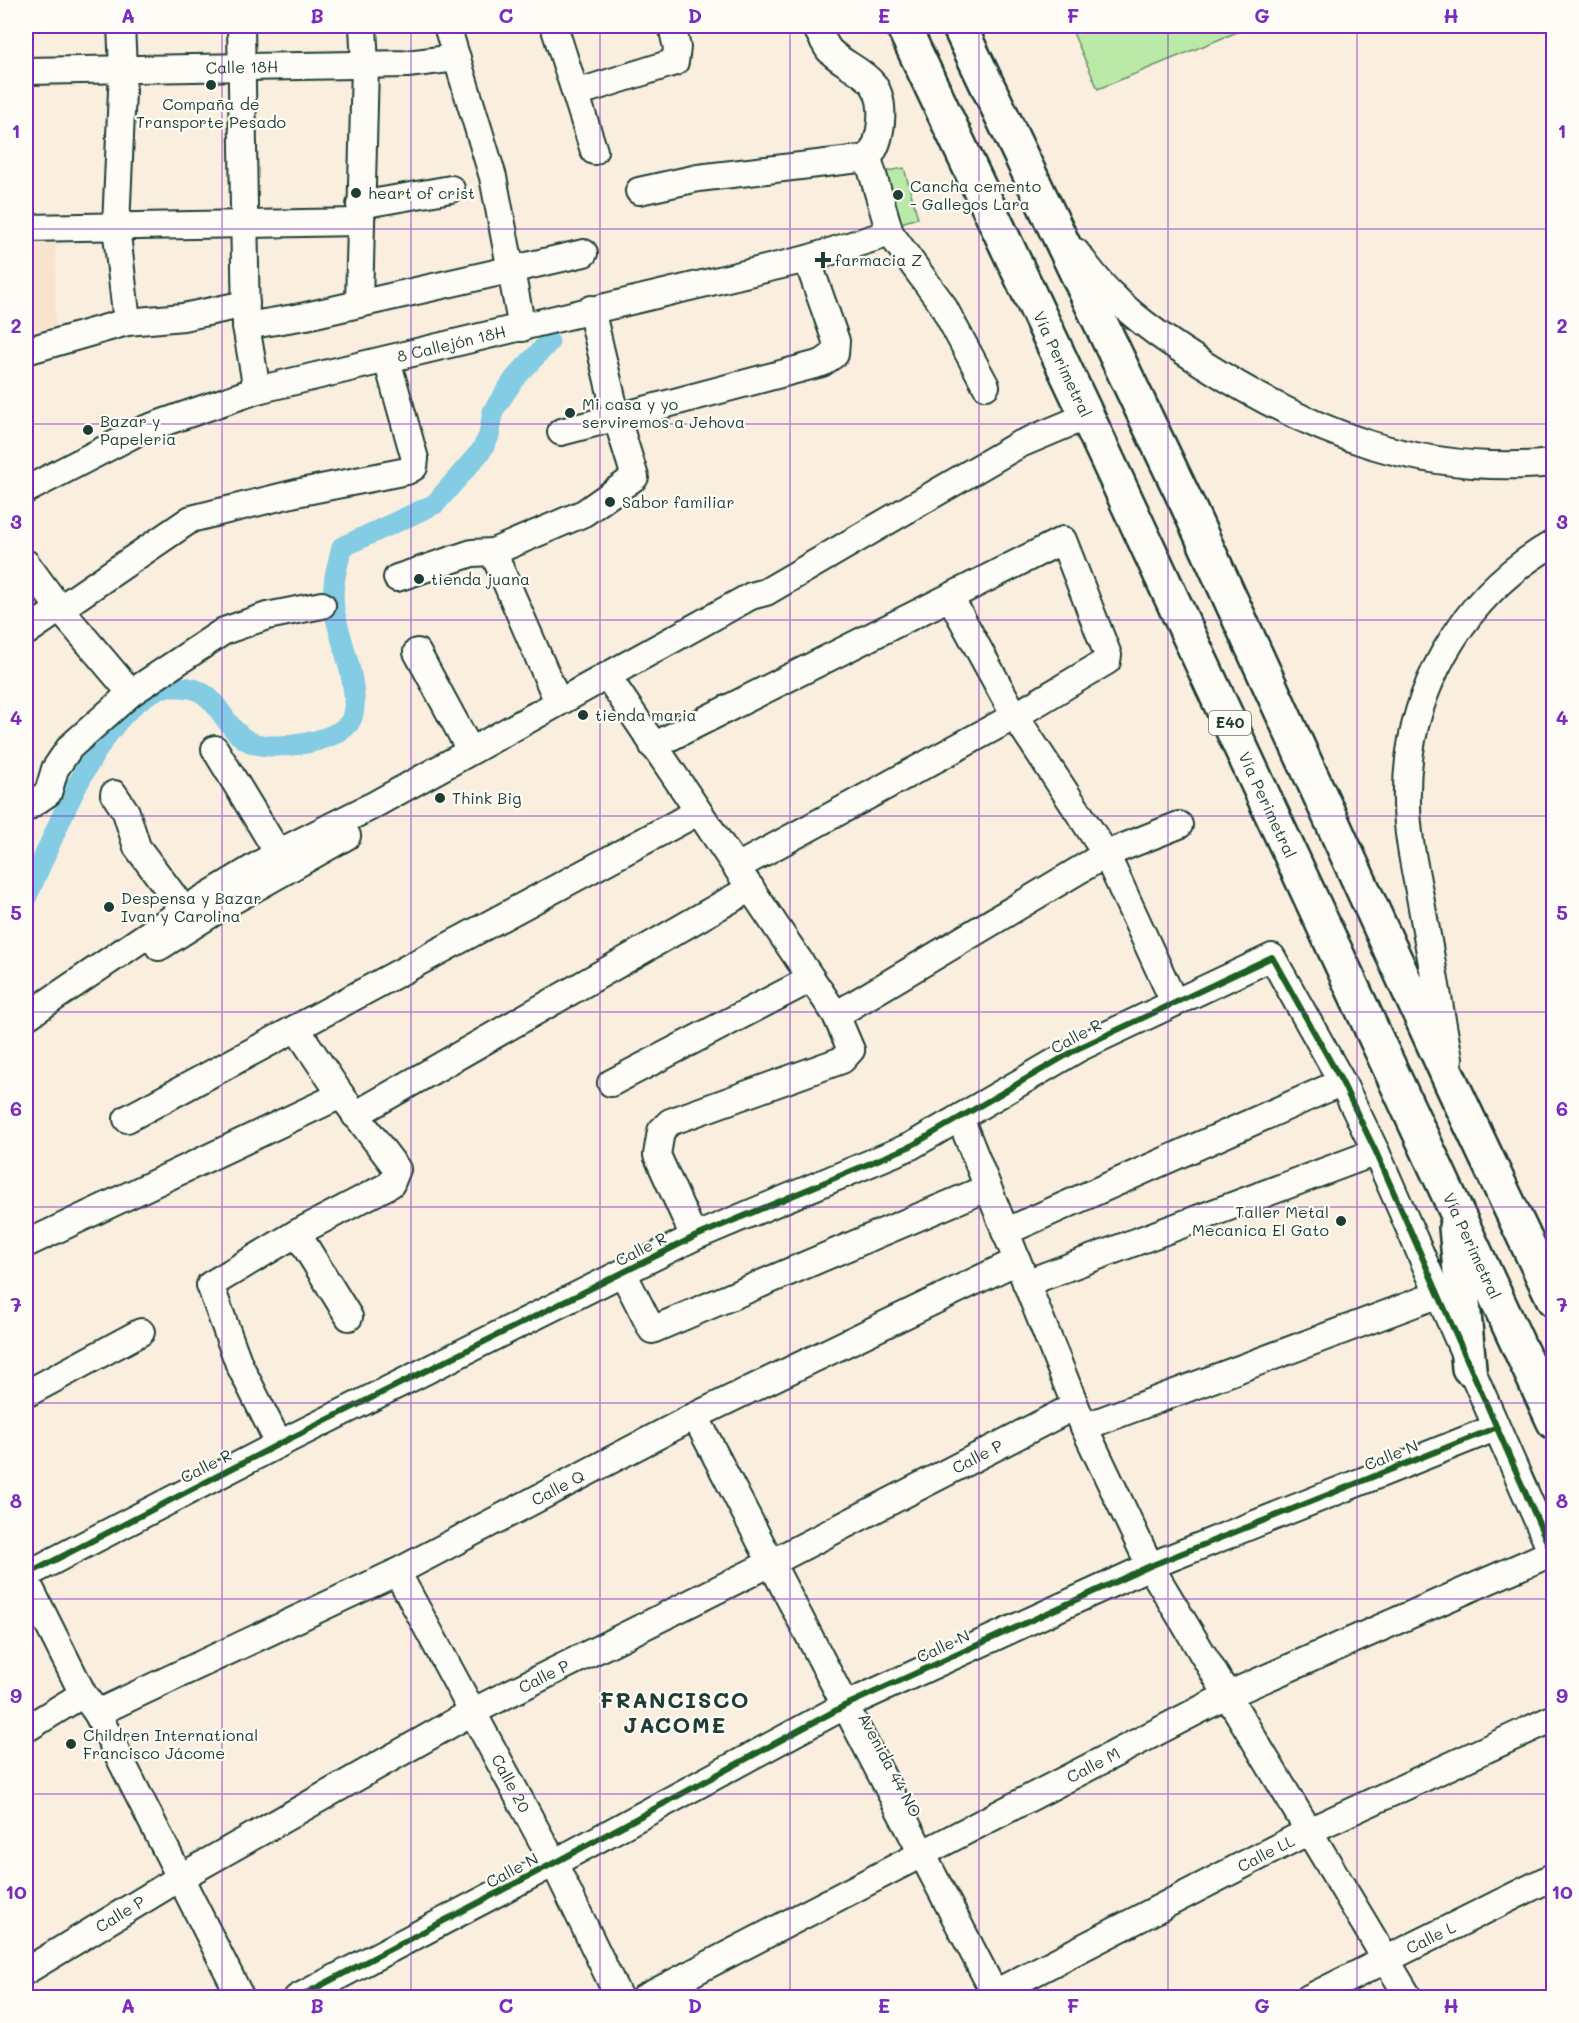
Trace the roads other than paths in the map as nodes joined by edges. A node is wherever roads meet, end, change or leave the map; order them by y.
1 (121, 26) edge
2 (241, 26) edge
3 (363, 26) edge
4 (447, 26) edge
5 (554, 26) edge
6 (672, 26) edge
7 (816, 26) edge
8 (903, 26) edge
9 (959, 26) edge
10 (457, 58) junction
11 (242, 66) junction
12 (364, 66) junction
13 (123, 68) junction
14 (26, 70) edge
15 (576, 93) junction
16 (594, 151) dead end
17 (868, 158) junction
18 (451, 189) dead end
19 (639, 191) dead end
20 (1038, 194) junction
21 (360, 213) junction
22 (244, 223) junction
23 (116, 226) junction
24 (26, 228) edge
25 (890, 233) junction
26 (584, 253) dead end
27 (807, 259) junction
28 (510, 270) junction
29 (359, 303) junction
30 (591, 309) junction
31 (246, 315) junction
32 (127, 322) junction
33 (522, 328) junction
34 (26, 351) edge
35 (387, 360) junction
36 (986, 386) dead end
37 (257, 390) junction
38 (1087, 416) junction
39 (617, 419) junction
40 (561, 432) dead end
41 (1545, 464) edge
42 (26, 490) edge
43 (1554, 543) edge
44 (493, 552) junction
45 (26, 562) edge
46 (397, 578) dead end
47 (765, 592) junction
48 (950, 597) junction
49 (322, 605) dead end
50 (59, 608) junction
51 (26, 632) edge
52 (417, 652) dead end
53 (614, 686) junction
54 (131, 693) junction
55 (558, 702) junction
56 (1015, 716) junction
57 (653, 746) junction
58 (215, 749) dead end
59 (470, 750) junction
60 (114, 794) dead end
61 (26, 808) edge
62 (376, 812) junction
63 (696, 813) junction
64 (1179, 825) dead end
65 (278, 853) junction
66 (1106, 854) junction
67 (736, 867) junction
68 (751, 888) junction
69 (184, 910) junction
70 (811, 979) junction
71 (1174, 1002) junction
72 (836, 1015) junction
73 (26, 1017) edge
74 (296, 1028) junction
75 (26, 1032) edge
76 (1342, 1082) junction
77 (611, 1083) dead end
78 (1455, 1091) junction
79 (348, 1105) junction
80 (960, 1118) junction
81 (127, 1119) dead end
82 (1376, 1152) junction
83 (987, 1188) junction
84 (1455, 1210) junction
85 (1005, 1232) junction
86 (297, 1233) junction
87 (694, 1237) junction
88 (26, 1244) edge
89 (1021, 1272) junction
90 (623, 1273) junction
91 (1437, 1295) junction
92 (1554, 1300) edge
93 (349, 1317) dead end
94 (141, 1332) dead end
95 (1469, 1368) junction
96 (26, 1394) edge
97 (695, 1416) junction
98 (1079, 1416) junction
99 (1554, 1422) edge
100 (1495, 1428) junction
101 (279, 1444) junction
102 (1552, 1556) edge
103 (771, 1563) junction
104 (1150, 1566) junction
105 (397, 1572) junction
106 (26, 1575) edge
107 (26, 1580) edge
108 (1230, 1694) junction
109 (90, 1704) junction
110 (844, 1706) junction
111 (474, 1711) junction
112 (1554, 1718) edge
113 (26, 1729) edge
114 (1311, 1830) junction
115 (921, 1853) junction
116 (554, 1863) junction
117 (1554, 1876) edge
118 (181, 1877) junction
119 (1386, 1958) junction
120 (26, 1971) edge
121 (992, 1996) edge
122 (242, 1998) edge
123 (297, 1998) edge
124 (619, 1998) edge
125 (644, 1998) edge
126 (1309, 1998) edge
127 (1410, 1998) edge

1 - 13 street
2 - 11 street
3 - 12 street
4 - 10 street
5 - 15 street
6 - 15 street
7 - 17 street
8 - 38 highway, Vía Perimetral / E40
9 - 20 highway
10 - 12 street, Calle 18H
10 - 28 street
11 - 12 street, Calle 18H
11 - 13 street, Calle 18H
11 - 22 street
12 - 21 street
13 - 14 street, Calle 18H
13 - 23 street
15 - 16 street
17 - 19 street
17 - 25 street
18 - 21 street
20 - 41 street
20 - 78 highway
21 - 22 street
21 - 29 street
22 - 23 street
22 - 31 street
23 - 24 street
23 - 32 street
25 - 27 street, 8 Callejón 18H
25 - 36 street
26 - 28 street
27 - 30 street, 8 Callejón 18H
27 - 39 street
28 - 29 street
28 - 33 street
29 - 31 street
30 - 33 street, 8 Callejón 18H
30 - 39 street
31 - 32 street
31 - 37 street
32 - 34 street
33 - 35 street, 8 Callejón 18H
35 - 37 street, 8 Callejón 18H
35 - 50 street
37 - 42 street, 8 Callejón 18H
38 - 47 street
38 - 84 highway, Vía Perimetral / E40
39 - 40 street
39 - 44 street
43 - 78 street
44 - 46 street
44 - 55 street
45 - 50 street
47 - 53 street
47 - 55 street
48 - 56 street
48 - 56 street
48 - 57 street
49 - 54 street
50 - 51 street
50 - 54 street
52 - 59 street
53 - 57 street
53 - 62 street
54 - 61 street
55 - 59 street
56 - 66 street
56 - 67 street
57 - 63 street
58 - 65 street
59 - 62 street
60 - 69 street
62 - 65 street
62 - 75 street
63 - 67 street
63 - 74 street
64 - 66 street
65 - 69 street
66 - 71 street
66 - 72 street
67 - 68 street
68 - 70 street
68 - 79 street
69 - 73 street
70 - 72 street
70 - 77 street
71 - 76 street, Calle R
71 - 80 street, Calle R
72 - 87 street
74 - 79 street
74 - 81 street
76 - 82 street
76 - 85 street
78 - 92 highway
79 - 86 street
79 - 88 street
80 - 83 street
80 - 87 street, Calle R
82 - 89 street, Calle Q
82 - 91 street
83 - 85 street
83 - 90 street
84 - 95 highway
84 - 99 highway, Vía Perimetral / E40
85 - 89 street
86 - 93 street
86 - 101 street
87 - 90 street, Calle R
89 - 97 street, Calle Q
89 - 98 street
90 - 101 street, Calle R
91 - 95 street
91 - 98 street, Calle P
94 - 96 street
95 - 100 street
97 - 103 street, Avenida 44 NO
97 - 105 street, Calle Q
98 - 103 street, Calle P
98 - 104 street
100 - 102 street
100 - 104 street, Calle N
101 - 106 street, Calle R
102 - 108 street, Calle M
103 - 110 street, Avenida 44 NO
103 - 111 street, Calle P
104 - 108 street
104 - 110 street, Calle N
105 - 109 street, Calle Q
105 - 111 street, Calle 20
107 - 109 street
108 - 114 street
108 - 115 street, Calle M
109 - 113 street, Calle Q
109 - 118 street
110 - 115 street, Avenida 44 NO
110 - 116 street, Calle N
111 - 116 street, Calle 20
111 - 118 street, Calle P
112 - 114 street, Calle LL
114 - 119 street
114 - 121 street, Calle LL
115 - 121 street, Avenida 44 NO
115 - 125 street, Calle M
116 - 123 street, Calle N
116 - 124 street, Calle 20
117 - 119 street, Calle L
118 - 120 street, Calle P
118 - 122 street
119 - 126 street, Calle L
119 - 127 street

